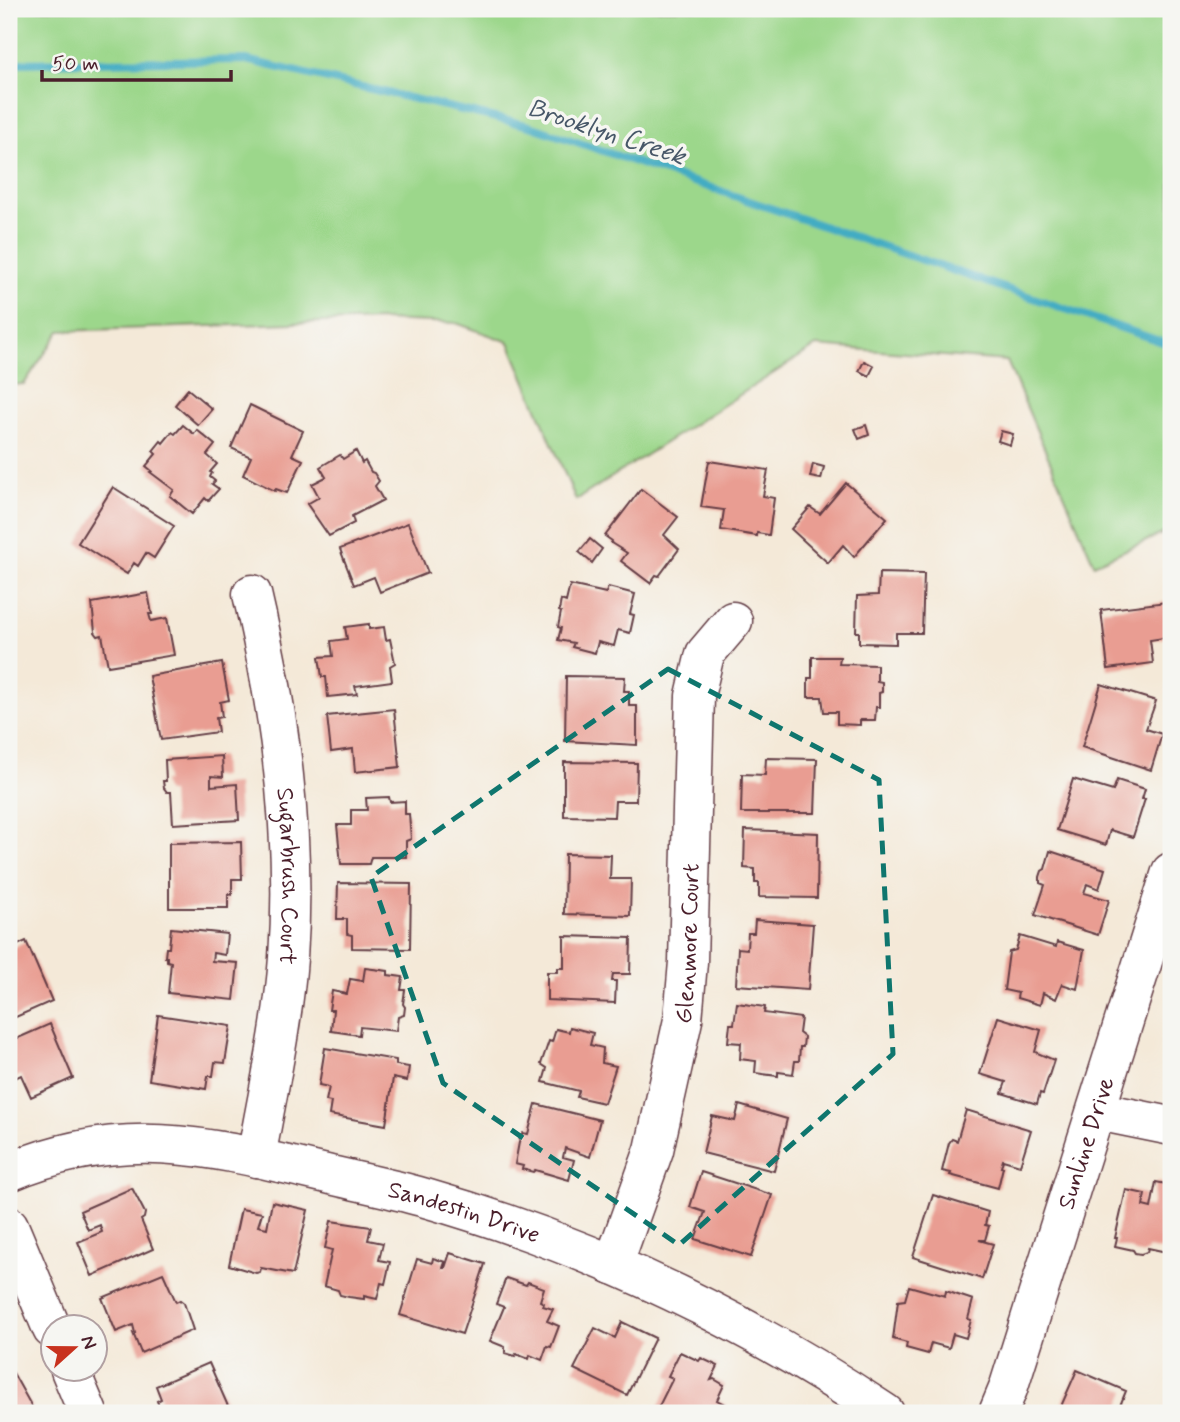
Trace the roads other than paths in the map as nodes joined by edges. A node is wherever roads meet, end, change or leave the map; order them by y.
1 (252, 594) dead end
2 (733, 621) dead end
3 (1171, 872) edge
4 (1097, 1111) junction
5 (1171, 1126) edge
6 (256, 1158) junction
7 (9, 1172) edge
8 (9, 1227) edge
9 (613, 1265) junction
10 (46, 1314) edge
11 (76, 1384) edge
12 (88, 1413) edge
13 (885, 1413) edge
14 (998, 1413) edge

1 - 6 street, Sugarbrush Court
2 - 9 street, Glenmore Court
3 - 4 street, Sunline Drive
4 - 5 street
4 - 14 street, Sunline Drive
6 - 7 street, Sandestin Drive
6 - 9 street, Sandestin Drive
8 - 10 street
9 - 13 street, Sandestin Drive
11 - 12 street

